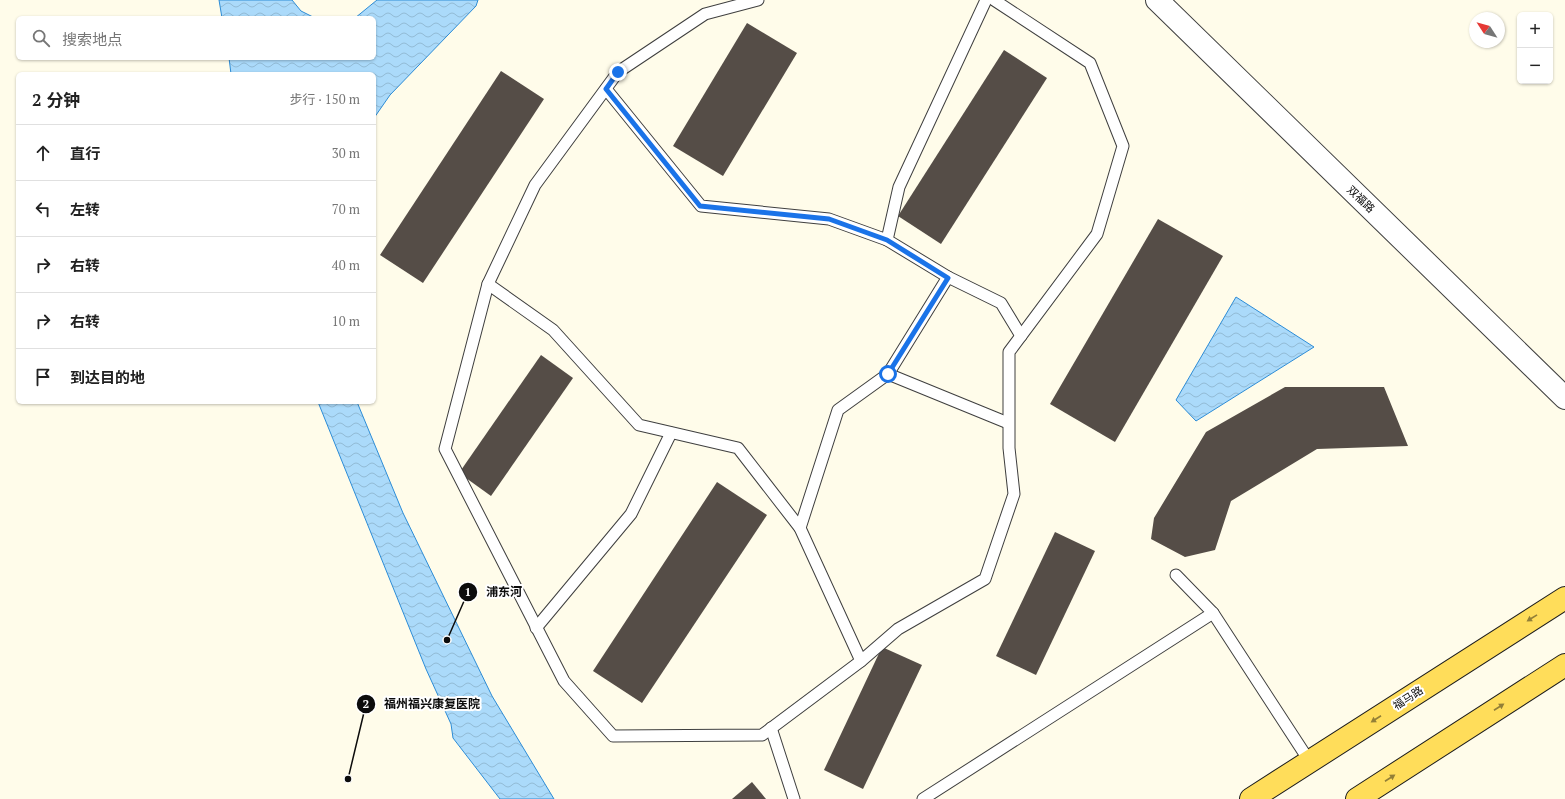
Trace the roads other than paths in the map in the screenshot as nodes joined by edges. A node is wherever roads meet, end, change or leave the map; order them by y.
1 (758, 0) edge
2 (986, 0) edge
3 (994, 0) edge
4 (1157, 0) edge
5 (606, 89) junction
6 (887, 240) junction
7 (948, 278) junction
8 (488, 284) junction
9 (1021, 336) junction
10 (888, 374) junction
11 (1565, 398) edge
12 (1008, 423) junction
13 (671, 433) junction
14 (800, 528) junction
15 (1176, 574) dead end
16 (1565, 598) edge
17 (1213, 613) junction
18 (536, 628) junction
19 (861, 661) junction
20 (1565, 665) edge
21 (771, 728) junction
22 (1310, 762) junction
23 (794, 799) edge
24 (923, 799) edge
25 (1251, 799) edge
26 (1357, 799) edge

1 - 5 lane
2 - 6 lane
3 - 9 lane
4 - 11 street, 双福路
5 - 6 lane
5 - 8 lane
6 - 7 lane
7 - 9 lane
7 - 10 lane
8 - 13 lane
8 - 18 lane
9 - 12 lane
10 - 12 lane
10 - 14 lane
12 - 19 lane
13 - 14 lane
13 - 18 lane
14 - 19 lane
15 - 17 lane
16 -> 22 main road, 福马路
17 - 22 lane
17 - 24 lane
18 - 21 lane
19 - 21 lane
26 -> 20 main road
21 - 23 lane
22 - 25 main road, 福马路

